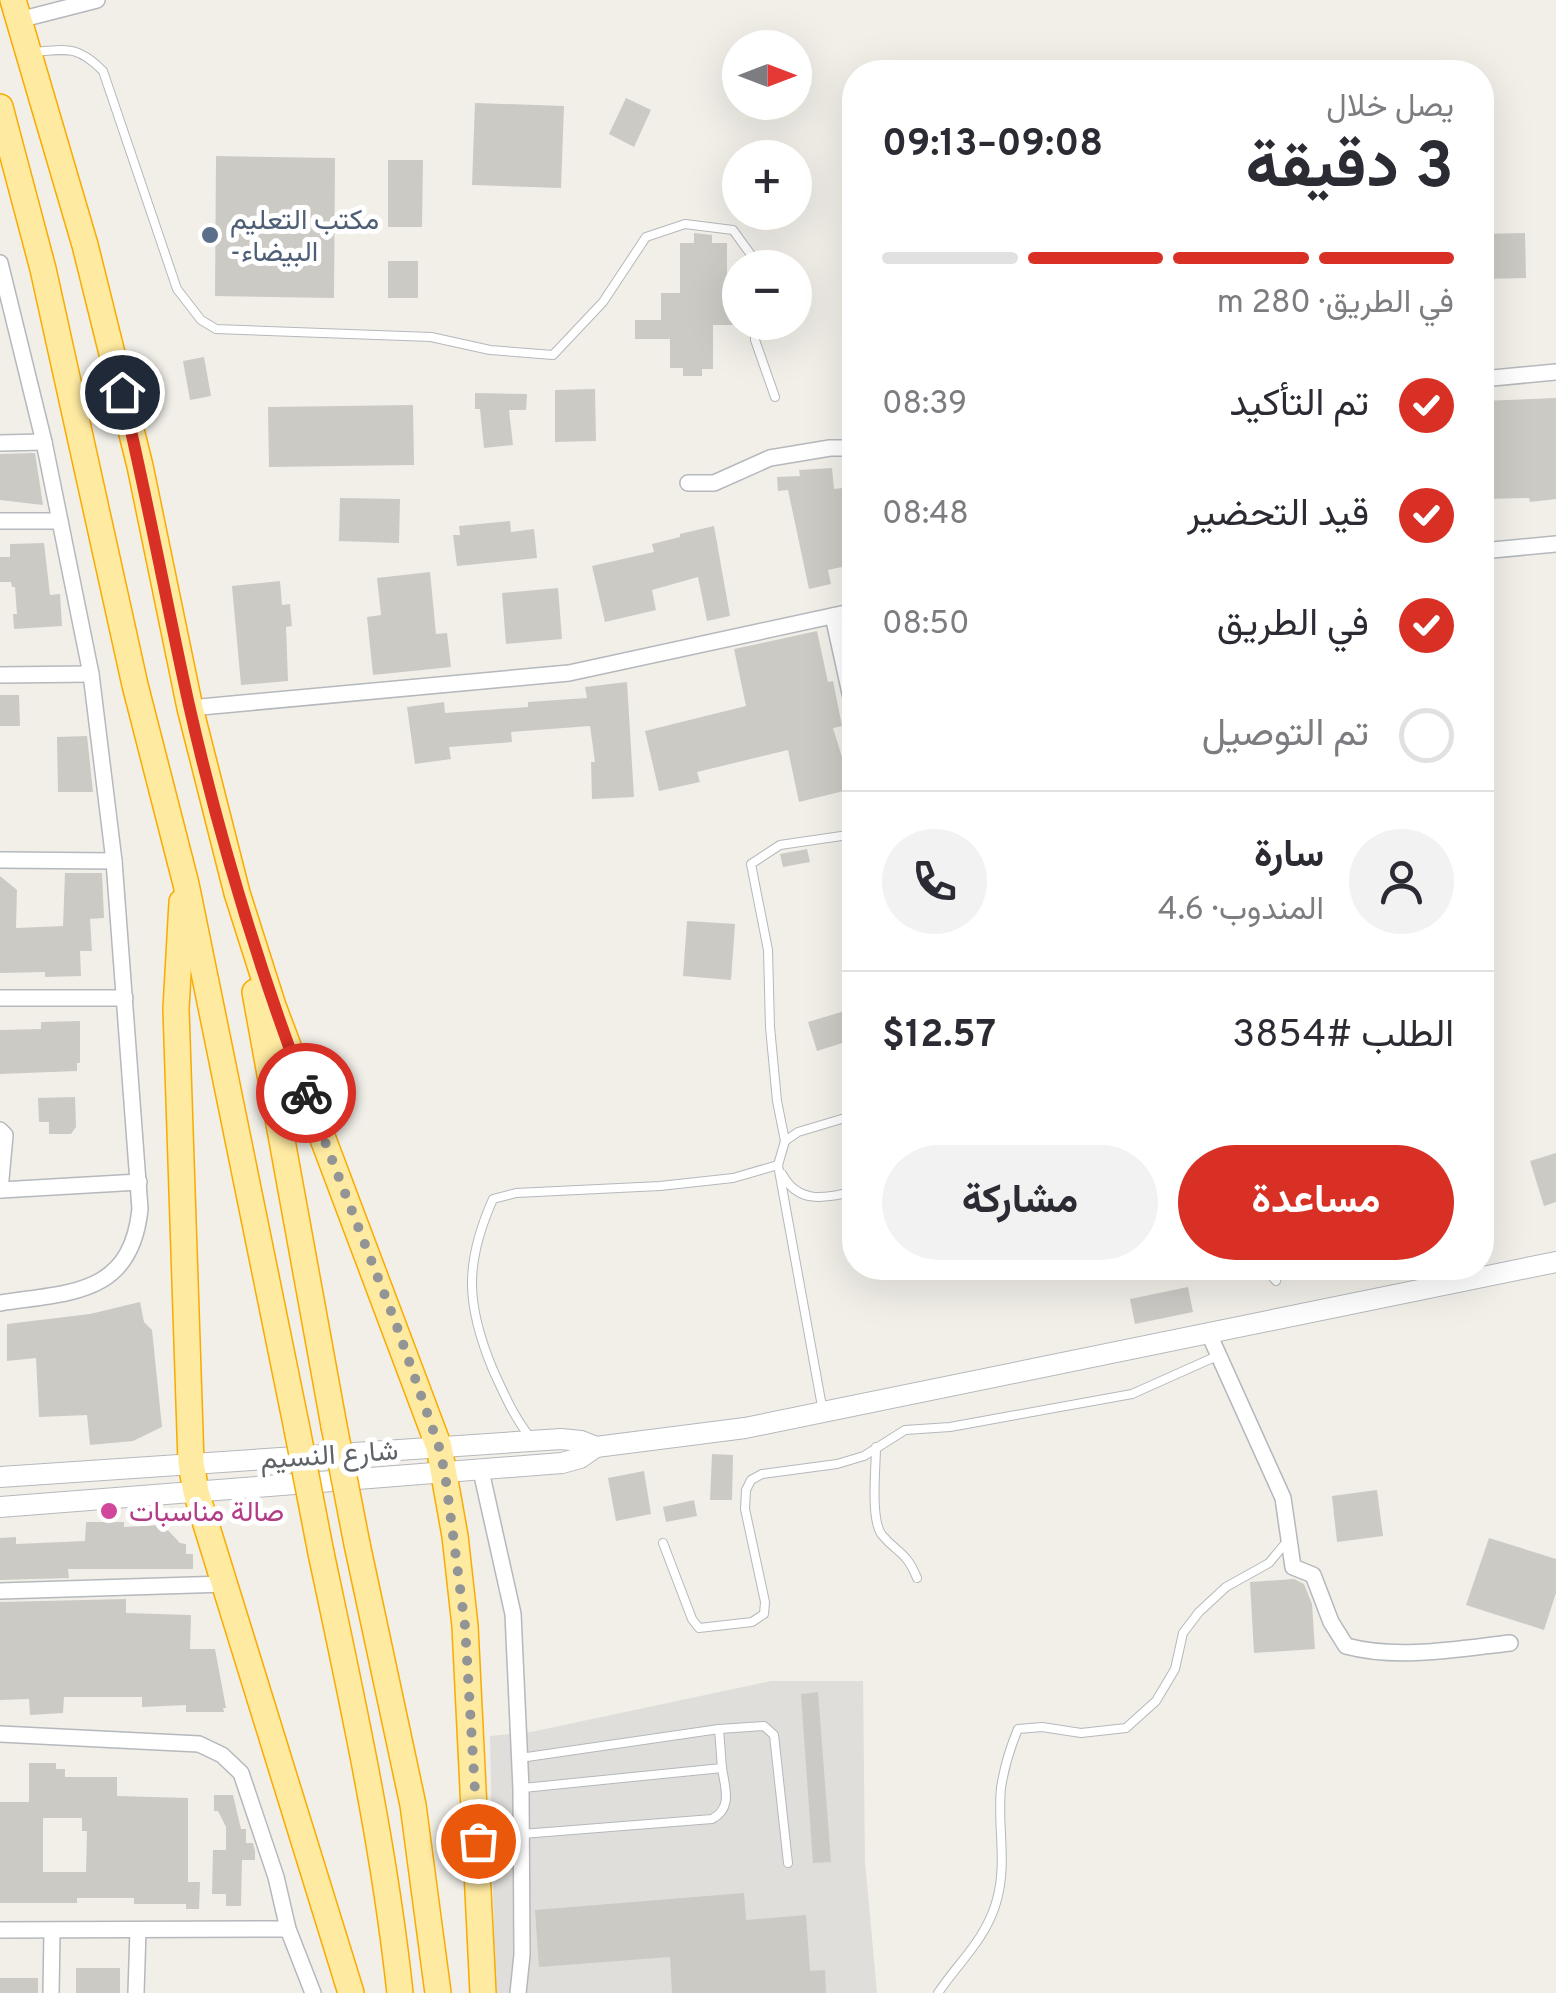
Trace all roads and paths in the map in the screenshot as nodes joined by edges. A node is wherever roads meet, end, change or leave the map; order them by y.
1 (97, 0) edge
2 (16, 10) edge
3 (30, 52) junction
4 (0, 107) edge
5 (747, 250) edge
6 (0, 263) edge
7 (755, 340) edge
8 (1556, 372) edge
9 (1494, 378) edge
10 (775, 398) dead end
11 (44, 442) junction
12 (0, 443) edge
13 (842, 450) edge
14 (688, 483) dead end
15 (0, 520) edge
16 (58, 520) junction
17 (1556, 544) edge
18 (1494, 550) edge
19 (842, 614) edge
20 (833, 616) junction
21 (842, 657) edge
22 (91, 674) junction
23 (0, 675) edge
24 (190, 708) junction
25 (842, 836) edge
26 (0, 860) edge
27 (114, 861) junction
28 (186, 884) junction
29 (237, 894) junction
30 (0, 998) edge
31 (125, 998) junction
32 (842, 1118) edge
33 (0, 1130) edge
34 (785, 1141) junction
35 (778, 1166) junction
36 (139, 1182) junction
37 (1, 1190) edge
38 (842, 1193) edge
39 (1556, 1262) edge
40 (1494, 1275) edge
41 (1469, 1280) edge
42 (0, 1303) edge
43 (1209, 1334) junction
44 (1217, 1356) junction
45 (823, 1412) junction
46 (533, 1441) junction
47 (439, 1447) junction
48 (596, 1447) junction
49 (876, 1447) junction
50 (191, 1463) junction
51 (481, 1471) junction
52 (445, 1474) junction
53 (0, 1477) edge
54 (196, 1492) junction
55 (0, 1507) edge
56 (1289, 1540) junction
57 (663, 1543) dead end
58 (917, 1578) dead end
59 (226, 1584) junction
60 (0, 1591) edge
61 (1510, 1643) dead end
62 (719, 1729) junction
63 (0, 1734) edge
64 (520, 1758) junction
65 (722, 1768) junction
66 (521, 1788) junction
67 (522, 1834) junction
68 (788, 1862) dead end
69 (288, 1929) junction
70 (0, 1930) edge
71 (138, 1930) junction
72 (52, 1932) junction
73 (51, 1993) edge
74 (136, 1993) edge
75 (313, 1993) edge
76 (351, 1993) edge
77 (400, 1993) edge
78 (438, 1993) edge
79 (483, 1993) edge
80 (518, 1993) edge
81 (938, 1993) edge

1 - 2 street
2 - 3 highway
3 - 5 lane
3 - 24 highway
4 - 28 highway
6 - 11 street
7 - 10 lane
8 - 9 street
11 - 12 street
11 - 16 street
13 - 14 street
15 - 16 street
16 - 22 street
17 - 18 street
19 - 20 street
20 - 21 street
20 - 24 street
22 - 23 street
22 - 27 street
24 - 29 highway
25 - 34 lane
26 - 27 street
27 - 31 street
28 - 50 highway
28 - 77 highway, bridge
29 - 47 highway
29 - 78 highway, bridge
30 - 31 street
31 - 36 street
32 - 34 lane
33 - 37 street
34 - 35 lane
35 - 38 lane
35 - 45 lane
35 - 46 lane
36 - 37 street
36 - 42 street
39 - 40 street
41 - 43 street
43 - 44 street
43 - 45 street
44 - 49 lane
44 - 56 street
45 - 48 street
46 - 47 street, شارع النسيم
46 - 48 street, شارع النسيم
47 - 50 street, شارع النسيم
47 - 52 highway
48 - 51 street, شارع النسيم
49 - 57 lane
49 - 58 lane
50 - 53 street, شارع النسيم
50 - 54 highway
51 - 52 street, شارع النسيم
51 - 64 street
52 - 54 street, شارع النسيم
52 - 79 highway
54 - 55 street, شارع النسيم
54 - 59 highway
56 - 61 street
56 - 81 lane
59 - 60 street
59 - 76 highway
62 - 64 lane
62 - 65 lane
62 - 68 lane
63 - 69 street
64 - 66 street
65 - 66 lane
65 - 67 lane
66 - 67 street
67 - 80 street
69 - 71 street
69 - 75 street
70 - 72 street
71 - 72 street
71 - 74 street
72 - 73 street

